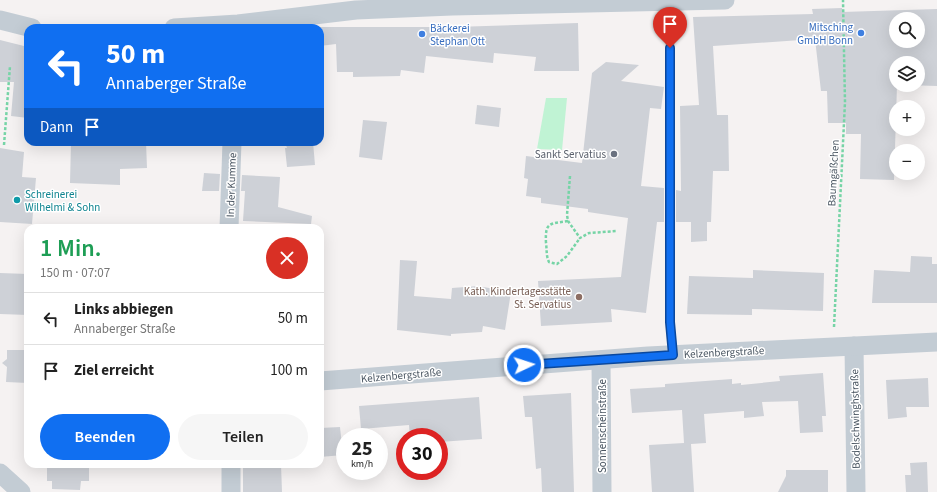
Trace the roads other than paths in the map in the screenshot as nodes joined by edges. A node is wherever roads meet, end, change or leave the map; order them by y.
1 (726, 0) edge
2 (670, 2) junction
3 (452, 3) edge
4 (0, 20) edge
5 (253, 24) edge
6 (24, 26) edge
7 (232, 146) edge
8 (229, 224) edge
9 (937, 342) edge
10 (854, 346) junction
11 (673, 355) junction
12 (602, 360) junction
13 (324, 382) edge
14 (231, 468) edge
15 (0, 473) edge
16 (21, 492) edge
17 (231, 492) edge
18 (602, 492) edge
19 (856, 492) edge

1 - 2 street
2 - 3 street
2 - 11 lane
3 - 5 street
4 - 6 street
7 - 8 street, In der Kumme
9 - 10 street, Kelzenbergstraße
10 - 11 street, Kelzenbergstraße
10 - 19 street, Bodelschwinghstraße
11 - 12 street, Kelzenbergstraße
12 - 13 street, Kelzenbergstraße
12 - 18 street, Sonnenscheinstraße
14 - 17 street
15 - 16 street

